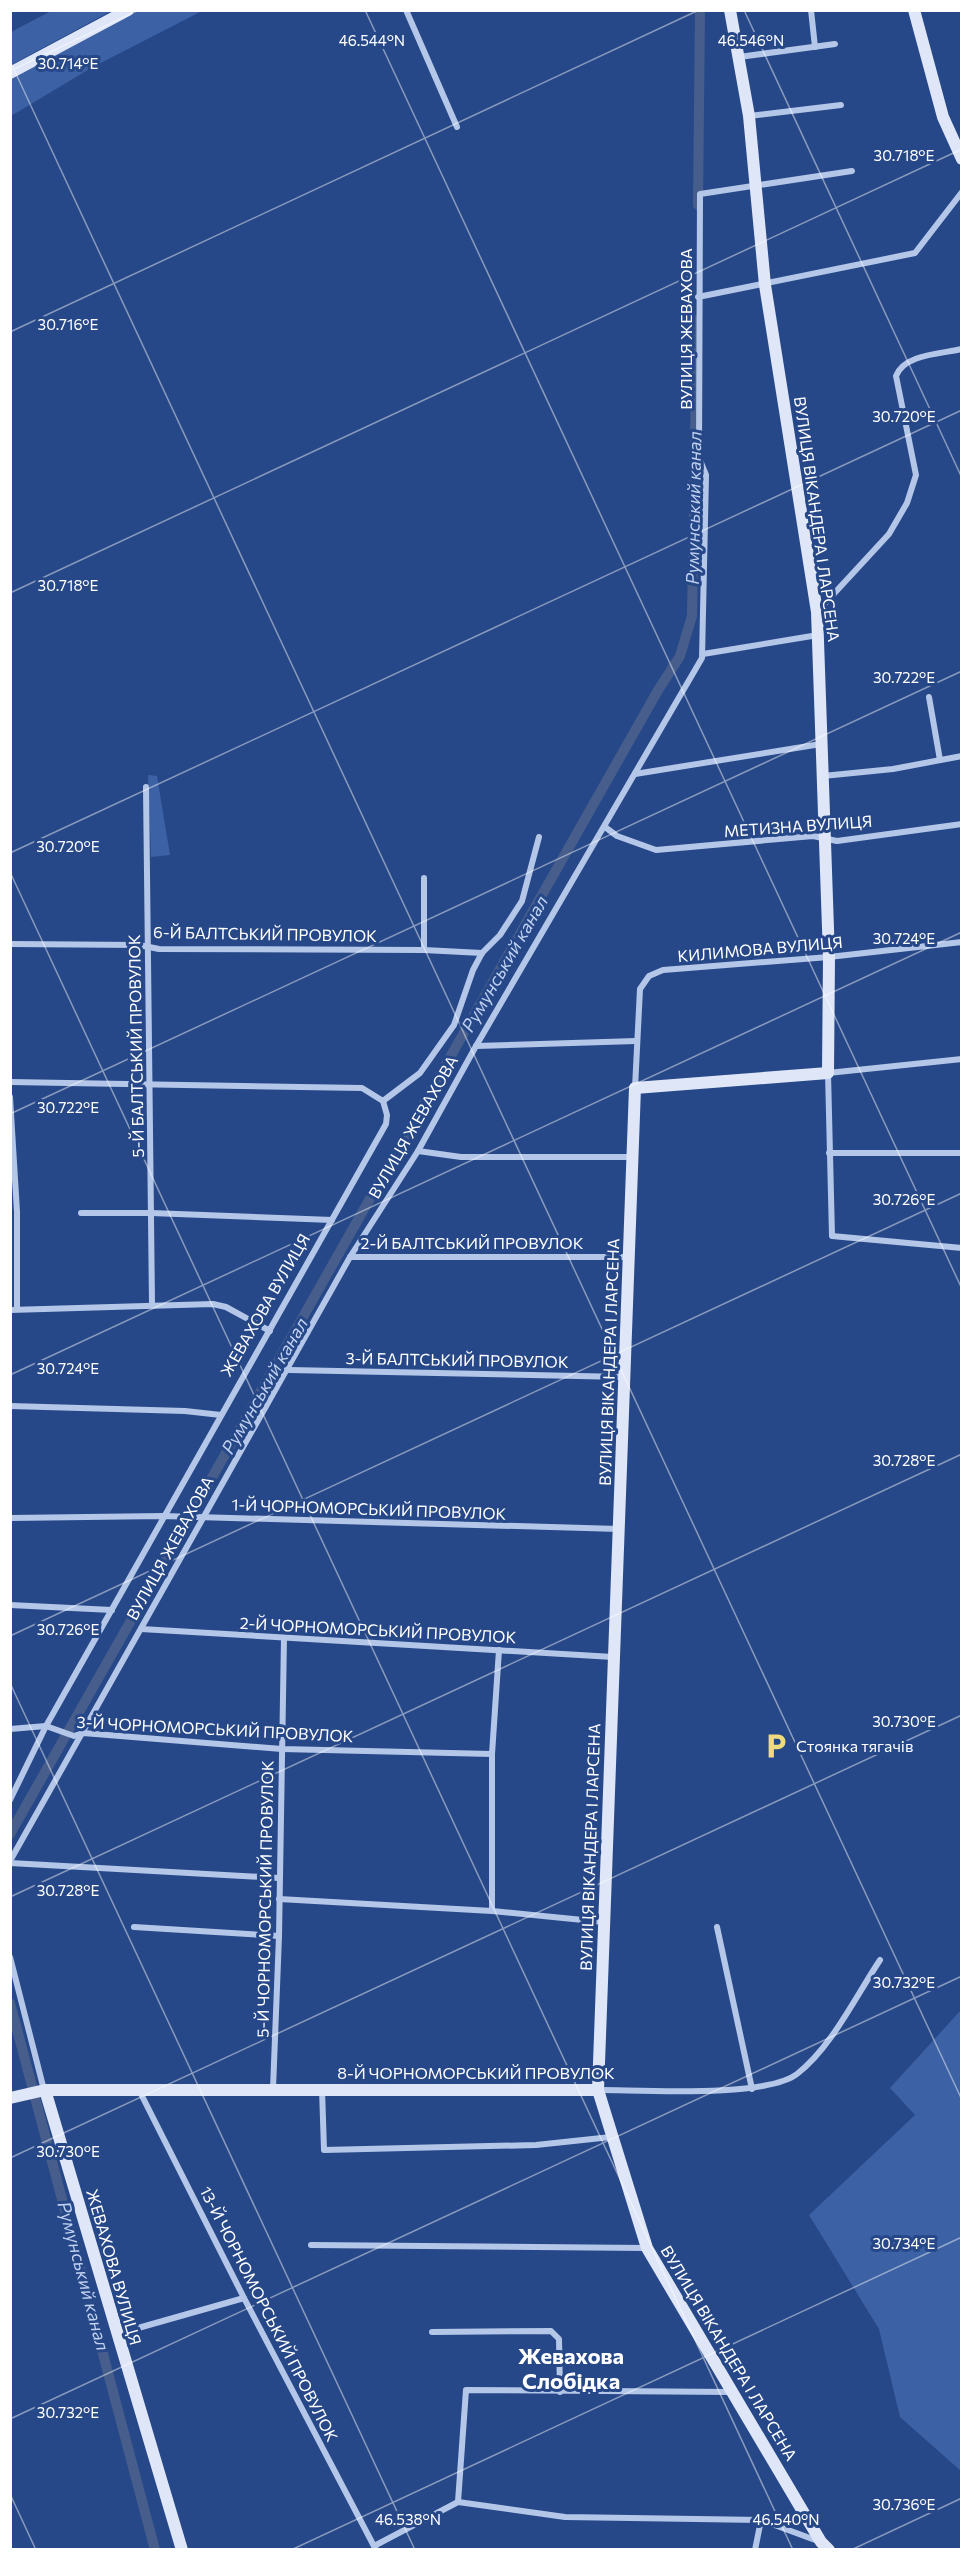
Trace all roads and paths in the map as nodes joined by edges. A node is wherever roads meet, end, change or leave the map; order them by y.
1 (128, 10) edge
2 (406, 10) edge
3 (730, 10) edge
4 (811, 10) edge
5 (914, 10) edge
6 (835, 44) dead end
7 (815, 46) junction
8 (739, 57) junction
9 (10, 73) edge
10 (841, 105) dead end
11 (749, 116) junction
12 (457, 127) dead end
13 (962, 159) edge
14 (852, 171) dead end
15 (754, 185) junction
16 (962, 192) edge
17 (765, 285) junction
18 (698, 297) junction
19 (962, 349) edge
20 (817, 612) junction
21 (818, 634) junction
22 (703, 654) junction
23 (929, 697) dead end
24 (823, 744) junction
25 (962, 756) edge
26 (940, 760) junction
27 (635, 774) junction
28 (823, 776) junction
29 (146, 787) dead end
30 (962, 824) edge
31 (605, 827) junction
32 (539, 837) dead end
33 (826, 839) junction
34 (424, 878) dead end
35 (962, 942) edge
36 (10, 944) edge
37 (148, 946) junction
38 (424, 950) junction
39 (482, 953) junction
40 (829, 957) junction
41 (639, 989) joint
42 (636, 1041) junction
43 (476, 1046) junction
44 (962, 1059) edge
45 (828, 1073) junction
46 (10, 1082) edge
47 (150, 1084) junction
48 (635, 1088) junction
49 (10, 1097) edge
50 (383, 1101) junction
51 (418, 1151) junction
52 (829, 1153) junction
53 (962, 1153) edge
54 (633, 1157) junction
55 (14, 1212) edge
56 (81, 1213) dead end
57 (152, 1213) junction
58 (333, 1220) junction
59 (962, 1248) edge
60 (350, 1257) junction
61 (630, 1257) junction
62 (152, 1304) junction
63 (14, 1309) edge
64 (270, 1331) junction
65 (289, 1370) junction
66 (624, 1377) junction
67 (10, 1407) edge
68 (221, 1415) junction
69 (166, 1516) junction
70 (10, 1518) edge
71 (198, 1518) junction
72 (619, 1529) junction
73 (10, 1605) edge
74 (112, 1610) junction
75 (141, 1629) junction
76 (284, 1638) junction
77 (499, 1650) junction
78 (613, 1657) junction
79 (49, 1727) junction
80 (10, 1729) edge
81 (82, 1734) junction
82 (282, 1749) junction
83 (492, 1754) junction
84 (10, 1800) edge
85 (10, 1862) edge
86 (279, 1878) junction
87 (279, 1899) junction
88 (492, 1911) junction
89 (603, 1922) junction
90 (134, 1927) dead end
91 (717, 1927) dead end
92 (279, 1936) junction
93 (10, 1957) edge
94 (880, 1960) dead end
95 (273, 2089) junction
96 (322, 2089) junction
97 (752, 2089) junction
98 (45, 2090) junction
99 (139, 2090) junction
100 (598, 2090) junction
101 (10, 2098) edge
102 (611, 2137) junction
103 (311, 2245) dead end
104 (648, 2248) junction
105 (244, 2298) junction
106 (432, 2332) dead end
107 (116, 2334) junction
108 (560, 2392) junction
109 (735, 2392) junction
110 (458, 2502) junction
111 (761, 2520) junction
112 (825, 2546) edge
113 (375, 2548) edge
114 (182, 2550) edge
115 (755, 2550) edge

1 - 9 street
2 - 12 street
3 - 8 street, ВУЛИЦЯ ВІКАНДЕРА І ЛАРСЕНА
4 - 7 street
5 - 13 street
6 - 7 street
7 - 8 street
8 - 11 street, ВУЛИЦЯ ВІКАНДЕРА І ЛАРСЕНА
10 - 11 street
11 - 15 street, ВУЛИЦЯ ВІКАНДЕРА І ЛАРСЕНА
14 - 15 street
15 - 17 street, ВУЛИЦЯ ВІКАНДЕРА І ЛАРСЕНА
15 - 18 street, ВУЛИЦЯ ЖЕВАХОВА
16 - 17 street
17 - 18 street
17 - 20 street, ВУЛИЦЯ ВІКАНДЕРА І ЛАРСЕНА
18 - 22 street, ВУЛИЦЯ ЖЕВАХОВА
19 - 20 street
20 - 21 street, ВУЛИЦЯ ВІКАНДЕРА І ЛАРСЕНА
21 - 22 street
21 - 24 street, ВУЛИЦЯ ВІКАНДЕРА І ЛАРСЕНА
22 - 27 street, ВУЛИЦЯ ЖЕВАХОВА
23 - 26 street
24 - 27 street
24 - 28 street, ВУЛИЦЯ ВІКАНДЕРА І ЛАРСЕНА
25 - 26 street
26 - 28 street
27 - 31 street, ВУЛИЦЯ ЖЕВАХОВА
28 - 33 street, ВУЛИЦЯ ВІКАНДЕРА І ЛАРСЕНА
29 - 37 street, 5-Й БАЛТСЬКИЙ ПРОВУЛОК
30 - 33 street, МЕТИЗНА ВУЛИЦЯ
31 - 33 street, МЕТИЗНА ВУЛИЦЯ
31 - 43 street, ВУЛИЦЯ ЖЕВАХОВА
32 - 39 street
33 - 40 street, ВУЛИЦЯ ВІКАНДЕРА І ЛАРСЕНА
34 - 38 street
35 - 40 street, КИЛИМОВА ВУЛИЦЯ
36 - 37 street, 6-Й БАЛТСЬКИЙ ПРОВУЛОК
37 - 38 street, 6-Й БАЛТСЬКИЙ ПРОВУЛОК
37 - 47 street, 5-Й БАЛТСЬКИЙ ПРОВУЛОК
38 - 39 street, 6-Й БАЛТСЬКИЙ ПРОВУЛОК
39 - 50 street
40 - 41 street, КИЛИМОВА ВУЛИЦЯ
40 - 45 street, ВУЛИЦЯ ВІКАНДЕРА І ЛАРСЕНА
41 - 42 street, ВУЛИЦЯ ВІКАНДЕРА І ЛАРСЕНА
42 - 43 street
42 - 48 street, ВУЛИЦЯ ВІКАНДЕРА І ЛАРСЕНА
43 - 51 street, ВУЛИЦЯ ЖЕВАХОВА
44 - 45 street
45 - 48 street
45 - 52 street, ВУЛИЦЯ ВІКАНДЕРА І ЛАРСЕНА
46 - 47 street
47 - 50 street
47 - 57 street, 5-Й БАЛТСЬКИЙ ПРОВУЛОК
48 - 54 street, ВУЛИЦЯ ВІКАНДЕРА І ЛАРСЕНА
49 - 55 street
50 - 58 street, ЖЕВАХОВА ВУЛИЦЯ
51 - 54 street
51 - 60 street, ВУЛИЦЯ ЖЕВАХОВА
52 - 53 street
52 - 59 street, ВУЛИЦЯ ВІКАНДЕРА І ЛАРСЕНА
54 - 61 street, ВУЛИЦЯ ВІКАНДЕРА І ЛАРСЕНА
55 - 63 street
56 - 57 street
57 - 58 street
57 - 62 street, 5-Й БАЛТСЬКИЙ ПРОВУЛОК
58 - 64 street, ЖЕВАХОВА ВУЛИЦЯ
60 - 61 street, 2-Й БАЛТСЬКИЙ ПРОВУЛОК
60 - 65 street, ВУЛИЦЯ ЖЕВАХОВА
61 - 66 street, ВУЛИЦЯ ВІКАНДЕРА І ЛАРСЕНА
62 - 63 street
62 - 64 street
64 - 68 street, ЖЕВАХОВА ВУЛИЦЯ
65 - 66 street, 3-Й БАЛТСЬКИЙ ПРОВУЛОК
65 - 71 street, ВУЛИЦЯ ЖЕВАХОВА
66 - 72 street, ВУЛИЦЯ ВІКАНДЕРА І ЛАРСЕНА
67 - 68 street
68 - 69 street, ЖЕВАХОВА ВУЛИЦЯ
69 - 70 street, 1-Й ЧОРНОМОРСЬКИЙ ПРОВУЛОК
69 - 71 street, 1-Й ЧОРНОМОРСЬКИЙ ПРОВУЛОК
69 - 74 street, ЖЕВАХОВА ВУЛИЦЯ
71 - 72 street, 1-Й ЧОРНОМОРСЬКИЙ ПРОВУЛОК
71 - 75 street, ВУЛИЦЯ ЖЕВАХОВА
72 - 78 street, ВУЛИЦЯ ВІКАНДЕРА І ЛАРСЕНА
73 - 74 street
74 - 79 street, ЖЕВАХОВА ВУЛИЦЯ
75 - 76 street, 2-Й ЧОРНОМОРСЬКИЙ ПРОВУЛОК
75 - 81 street, ВУЛИЦЯ ЖЕВАХОВА
76 - 77 street, 2-Й ЧОРНОМОРСЬКИЙ ПРОВУЛОК
76 - 82 street, 5-Й ЧОРНОМОРСЬКИЙ ПРОВУЛОК
77 - 78 street, 2-Й ЧОРНОМОРСЬКИЙ ПРОВУЛОК
77 - 83 street
78 - 89 street, ВУЛИЦЯ ВІКАНДЕРА І ЛАРСЕНА
79 - 80 street, 3-Й ЧОРНОМОРСЬКИЙ ПРОВУЛОК
79 - 81 street, 3-Й ЧОРНОМОРСЬКИЙ ПРОВУЛОК
79 - 84 street, ЖЕВАХОВА ВУЛИЦЯ
81 - 82 street, 3-Й ЧОРНОМОРСЬКИЙ ПРОВУЛОК
81 - 85 street, ВУЛИЦЯ ЖЕВАХОВА
82 - 83 street, 3-Й ЧОРНОМОРСЬКИЙ ПРОВУЛОК
82 - 86 street, 5-Й ЧОРНОМОРСЬКИЙ ПРОВУЛОК
83 - 88 street
85 - 86 street
86 - 87 street, 5-Й ЧОРНОМОРСЬКИЙ ПРОВУЛОК
87 - 88 street
87 - 92 street, 5-Й ЧОРНОМОРСЬКИЙ ПРОВУЛОК
88 - 89 street
89 - 100 street, ВУЛИЦЯ ВІКАНДЕРА І ЛАРСЕНА
90 - 92 street
91 - 97 street
92 - 95 street, 5-Й ЧОРНОМОРСЬКИЙ ПРОВУЛОК
93 - 98 street, ЖЕВАХОВА ВУЛИЦЯ
94 - 97 street, 8-Й ЧОРНОМОРСЬКИЙ ПРОВУЛОК
95 - 96 street, 8-Й ЧОРНОМОРСЬКИЙ ПРОВУЛОК
95 - 99 street, 8-Й ЧОРНОМОРСЬКИЙ ПРОВУЛОК
96 - 100 street, 8-Й ЧОРНОМОРСЬКИЙ ПРОВУЛОК
96 - 102 street
97 - 100 street, 8-Й ЧОРНОМОРСЬКИЙ ПРОВУЛОК
98 - 99 street, 8-Й ЧОРНОМОРСЬКИЙ ПРОВУЛОК
98 - 101 street, 8-Й ЧОРНОМОРСЬКИЙ ПРОВУЛОК
98 - 107 street, ЖЕВАХОВА ВУЛИЦЯ
99 - 105 street, 13-Й ЧОРНОМОРСЬКИЙ ПРОВУЛОК
100 - 102 street, ВУЛИЦЯ ВІКАНДЕРА І ЛАРСЕНА
102 - 104 street, ВУЛИЦЯ ВІКАНДЕРА І ЛАРСЕНА
103 - 104 street
104 - 109 street, ВУЛИЦЯ ВІКАНДЕРА І ЛАРСЕНА
105 - 107 street
105 - 113 street, 13-Й ЧОРНОМОРСЬКИЙ ПРОВУЛОК
106 - 108 street
107 - 114 street, ЖЕВАХОВА ВУЛИЦЯ
108 - 109 street
108 - 110 street
109 - 112 street, ВУЛИЦЯ ВІКАНДЕРА І ЛАРСЕНА
110 - 111 street
110 - 113 street
111 - 112 street
111 - 115 street

